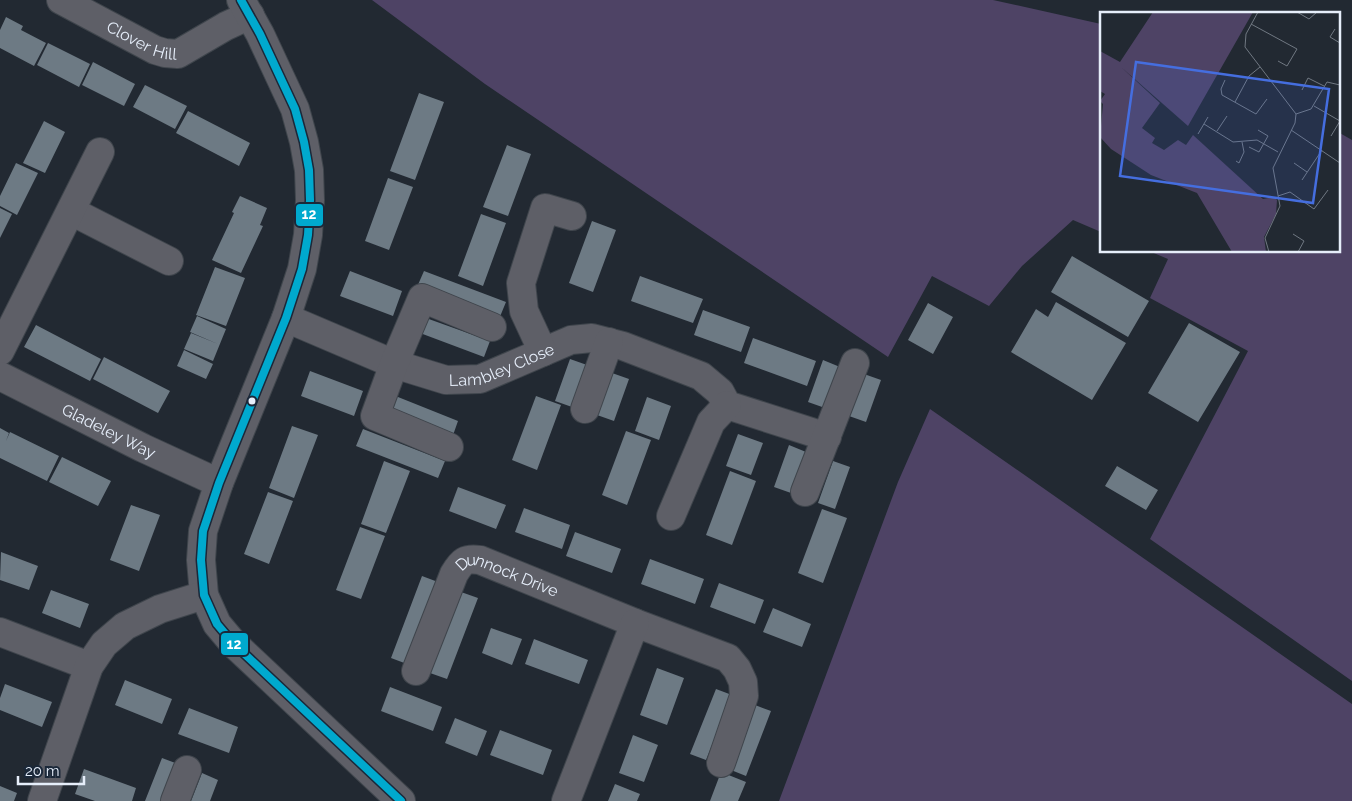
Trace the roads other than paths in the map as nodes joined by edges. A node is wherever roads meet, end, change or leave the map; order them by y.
1 (61, 0) edge
2 (245, 8) edge
3 (100, 152) dead end
4 (71, 211) junction
5 (572, 216) dead end
6 (170, 261) dead end
7 (286, 318) junction
8 (492, 327) dead end
9 (609, 342) junction
10 (0, 351) edge
11 (544, 352) junction
12 (855, 363) dead end
13 (394, 364) junction
14 (0, 376) edge
15 (727, 405) junction
16 (585, 409) dead end
17 (826, 438) junction
18 (449, 447) dead end
19 (219, 483) junction
20 (805, 492) dead end
21 (671, 516) dead end
22 (204, 595) junction
23 (635, 623) junction
24 (0, 632) edge
25 (88, 666) junction
26 (416, 671) dead end
27 (721, 763) dead end
28 (187, 770) dead end
29 (42, 801) edge
30 (175, 801) edge
31 (401, 801) edge
32 (566, 801) edge

1 - 2 street, Clover Hill
2 - 7 street
3 - 4 street
4 - 6 street
4 - 10 street
5 - 11 street
7 - 13 street, Lambley Close
7 - 19 street
8 - 13 street
9 - 11 street, Lambley Close
9 - 15 street, Lambley Close
9 - 16 street
11 - 13 street, Lambley Close
12 - 17 street
13 - 18 street
14 - 19 street, Gladeley Way
15 - 17 street
15 - 21 street
17 - 20 street
19 - 22 street
22 - 25 street
22 - 31 street
23 - 26 street, Dunnock Drive
23 - 27 street, Dunnock Drive
23 - 32 street
24 - 25 street
25 - 29 street
28 - 30 street

